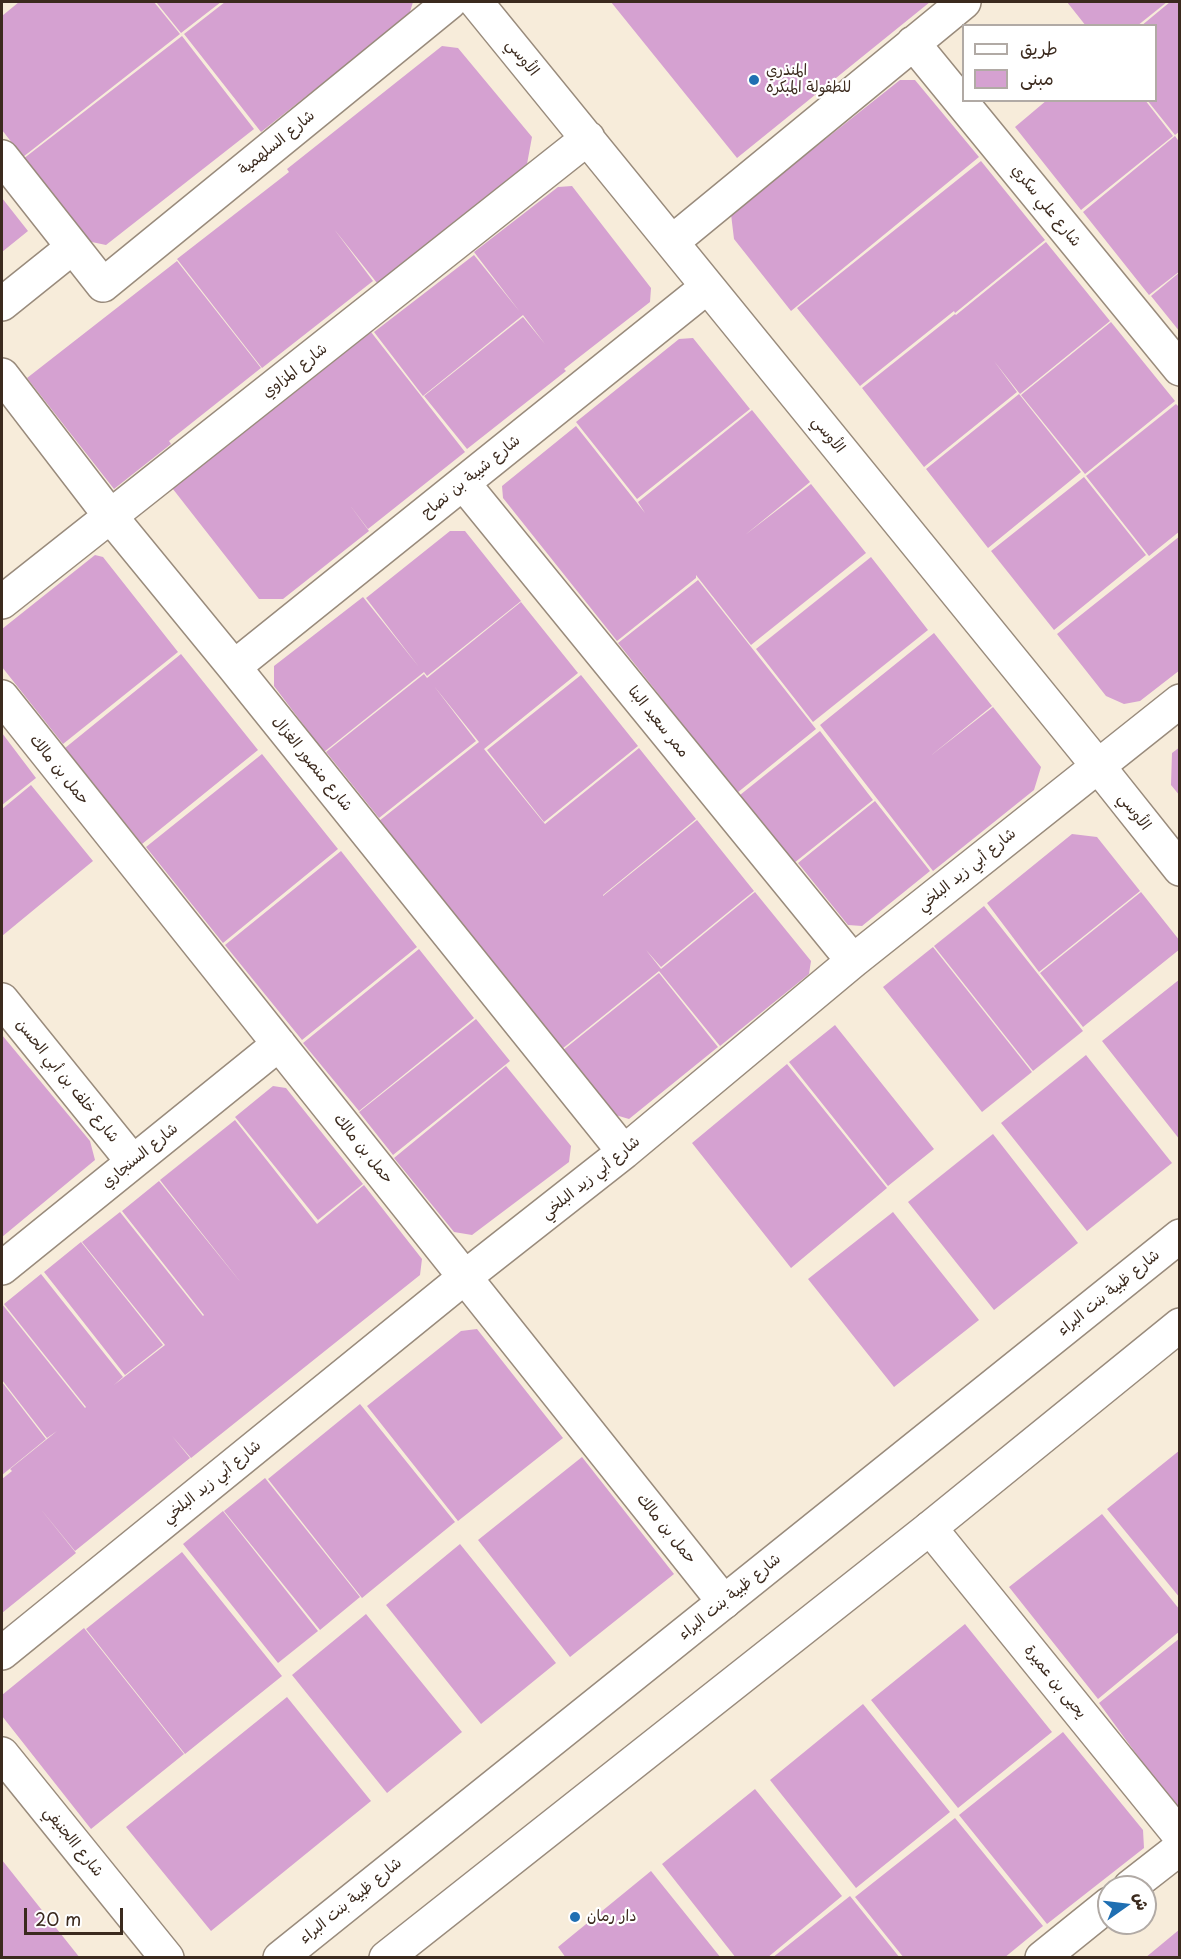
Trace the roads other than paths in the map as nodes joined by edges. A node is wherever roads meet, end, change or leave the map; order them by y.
1 (450, 2) edge
2 (476, 2) edge
3 (964, 2) edge
4 (914, 43) junction
5 (588, 138) junction
6 (2, 157) edge
7 (672, 242) junction
8 (73, 247) junction
9 (707, 287) junction
10 (2, 304) edge
11 (1179, 369) edge
12 (2, 375) edge
13 (463, 483) junction
14 (111, 517) junction
15 (2, 602) edge
16 (234, 667) junction
17 (2, 697) edge
18 (1179, 701) edge
19 (1098, 766) junction
20 (1179, 869) edge
21 (853, 961) junction
22 (2, 1000) edge
23 (279, 1044) junction
24 (624, 1152) junction
25 (133, 1162) junction
26 (1179, 1236) edge
27 (2, 1268) edge
28 (465, 1277) junction
29 (1179, 1325) edge
30 (930, 1528) junction
31 (724, 1602) junction
32 (2, 1653) edge
33 (2, 1754) edge
34 (1179, 1836) edge
35 (1179, 1848) edge
36 (1145, 1875) edge
37 (1097, 1914) edge
38 (167, 1958) edge
39 (280, 1958) edge
40 (386, 1958) edge
41 (1042, 1958) edge

1 - 8 street, شارع السلهمية
2 - 5 street, الأوسي
3 - 4 street
4 - 7 street
4 - 11 street, شارع علي سكري
5 - 7 street, الأوسي
5 - 14 street, شارع المزاوي
6 - 8 street
7 - 9 street, الأوسي
8 - 10 street
9 - 13 street, شارع شيبة بن نصاح
9 - 19 street, الأوسي
12 - 14 street, شارع منصور الغزال
13 - 16 street, شارع شيبة بن نصاح
13 - 21 street, ممر سعيد البنا
14 - 15 street, شارع المزاوي
14 - 16 street, شارع منصور الغزال
16 - 24 street, شارع منصور الغزال
17 - 23 street, حمل بن مالك
18 - 19 street, شارع أبي زيد البلخي
19 - 20 street, الأوسي
19 - 21 street, شارع أبي زيد البلخي
21 - 24 street, شارع أبي زيد البلخي
22 - 25 street, شارع خلف بن أبي الحسن
23 - 25 street, شارع السنجاري
23 - 28 street, حمل بن مالك
24 - 28 street, شارع أبي زيد البلخي
25 - 27 street, شارع السنجاري
26 - 31 street, شارع ظبية بنت البراء
28 - 31 street, حمل بن مالك
28 - 32 street, شارع أبي زيد البلخي
29 - 30 street
30 - 34 street, يحيى بن عميرة
30 - 40 street
31 - 39 street, شارع ظبية بنت البراء
33 - 38 street, شارع االجنيفي
35 - 36 street
37 - 41 street

